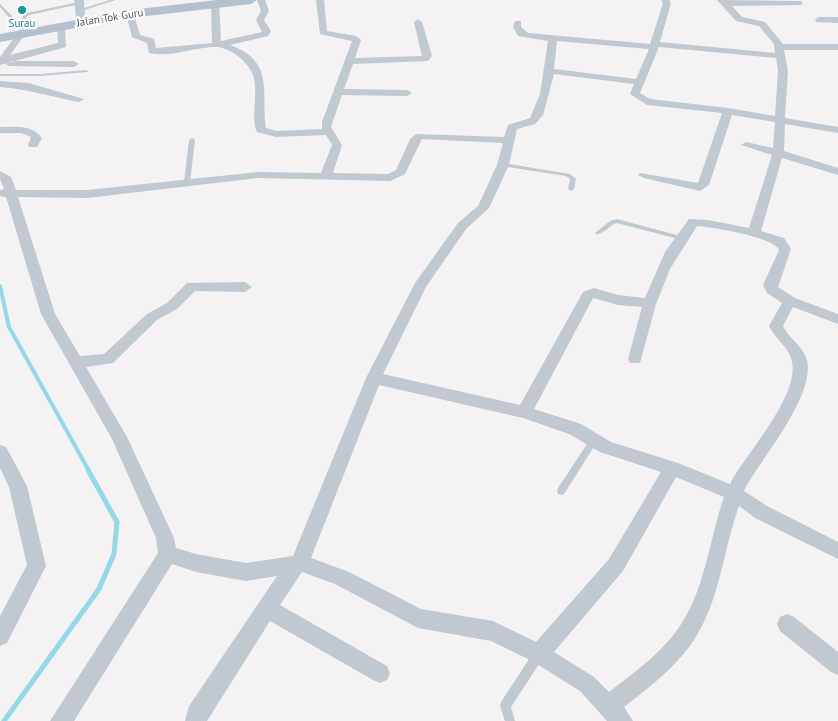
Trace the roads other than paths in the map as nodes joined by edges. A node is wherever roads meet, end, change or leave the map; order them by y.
1 (114, 0) edge
2 (251, 0) edge
3 (261, 0) edge
4 (320, 0) edge
5 (665, 0) edge
6 (798, 0) edge
7 (211, 2) edge
8 (723, 2) edge
9 (0, 5) edge
10 (80, 8) edge
11 (130, 14) junction
12 (819, 20) dead end
13 (838, 20) edge
14 (418, 22) dead end
15 (518, 23) dead end
16 (61, 26) junction
17 (25, 30) junction
18 (1, 37) edge
19 (553, 39) junction
20 (217, 44) junction
21 (655, 45) junction
22 (838, 47) edge
23 (780, 52) junction
24 (350, 61) junction
25 (1, 62) edge
26 (74, 64) dead end
27 (86, 71) dead end
28 (551, 71) junction
29 (0, 75) edge
30 (640, 82) junction
31 (0, 84) edge
32 (339, 92) junction
33 (407, 93) dead end
34 (79, 99) dead end
35 (728, 111) junction
36 (781, 120) junction
37 (0, 130) edge
38 (838, 130) edge
39 (329, 132) junction
40 (192, 140) dead end
41 (508, 140) junction
42 (33, 145) dead end
43 (746, 145) dead end
44 (778, 153) junction
45 (503, 165) junction
46 (838, 172) edge
47 (0, 174) edge
48 (644, 175) dead end
49 (326, 176) junction
50 (187, 182) junction
51 (571, 189) dead end
52 (4, 193) edge
53 (598, 233) dead end
54 (754, 233) junction
55 (682, 238) junction
56 (245, 287) dead end
57 (790, 300) junction
58 (650, 303) junction
59 (838, 319) edge
60 (635, 359) dead end
61 (77, 362) junction
62 (374, 378) junction
63 (524, 412) junction
64 (594, 440) junction
65 (0, 452) edge
66 (672, 468) junction
67 (561, 491) dead end
68 (734, 494) junction
69 (838, 551) edge
70 (168, 554) junction
71 (298, 563) junction
72 (266, 608) junction
73 (787, 624) dead end
74 (0, 636) edge
75 (539, 654) junction
76 (838, 665) edge
77 (380, 673) dead end
78 (616, 714) edge
79 (61, 721) edge
80 (196, 721) edge
81 (510, 721) edge

1 - 10 lane
2 - 7 main road, Jalan Tok Guru
3 - 20 street
4 - 24 street
5 - 21 street
6 - 8 street
7 - 10 main road, Jalan Tok Guru
7 - 11 main road, Jalan Tok Guru
7 - 20 street
8 - 23 street
9 - 17 lane
10 - 17 main road, Jalan Tok Guru
11 - 16 main road, Jalan Tok Guru
11 - 20 street
12 - 13 street
14 - 24 street
15 - 19 street
16 - 17 main road, Jalan Tok Guru
16 - 25 street
17 - 18 main road, Jalan Tok Guru
17 - 25 street
19 - 21 street
19 - 28 street
20 - 39 street
21 - 23 street
21 - 30 street
22 - 23 street
23 - 36 street
24 - 32 street
25 - 26 street
27 - 29 lane
28 - 30 street
28 - 41 street
30 - 35 street
31 - 34 street
32 - 33 street
32 - 39 street
35 - 36 street
35 - 48 street
36 - 38 street
36 - 44 street
37 - 42 street
39 - 49 street
40 - 50 lane
41 - 45 street
41 - 49 street
43 - 44 street
44 - 46 street
44 - 54 street
45 - 51 lane
45 - 62 street
47 - 52 street
49 - 50 street
50 - 52 street
52 - 61 street
53 - 55 lane
54 - 55 street
54 - 57 street
55 - 58 street
56 - 61 street
57 - 59 street
57 - 68 street
58 - 60 street
58 - 63 street
61 - 70 street
62 - 63 street
62 - 71 street
63 - 64 street
64 - 66 street
64 - 67 lane
65 - 74 street
66 - 68 street
66 - 75 street
68 - 69 street
68 - 78 street
70 - 71 street
70 - 79 street
71 - 72 street
71 - 75 street
72 - 77 street
72 - 80 street
73 - 76 street
75 - 78 street
75 - 81 lane

